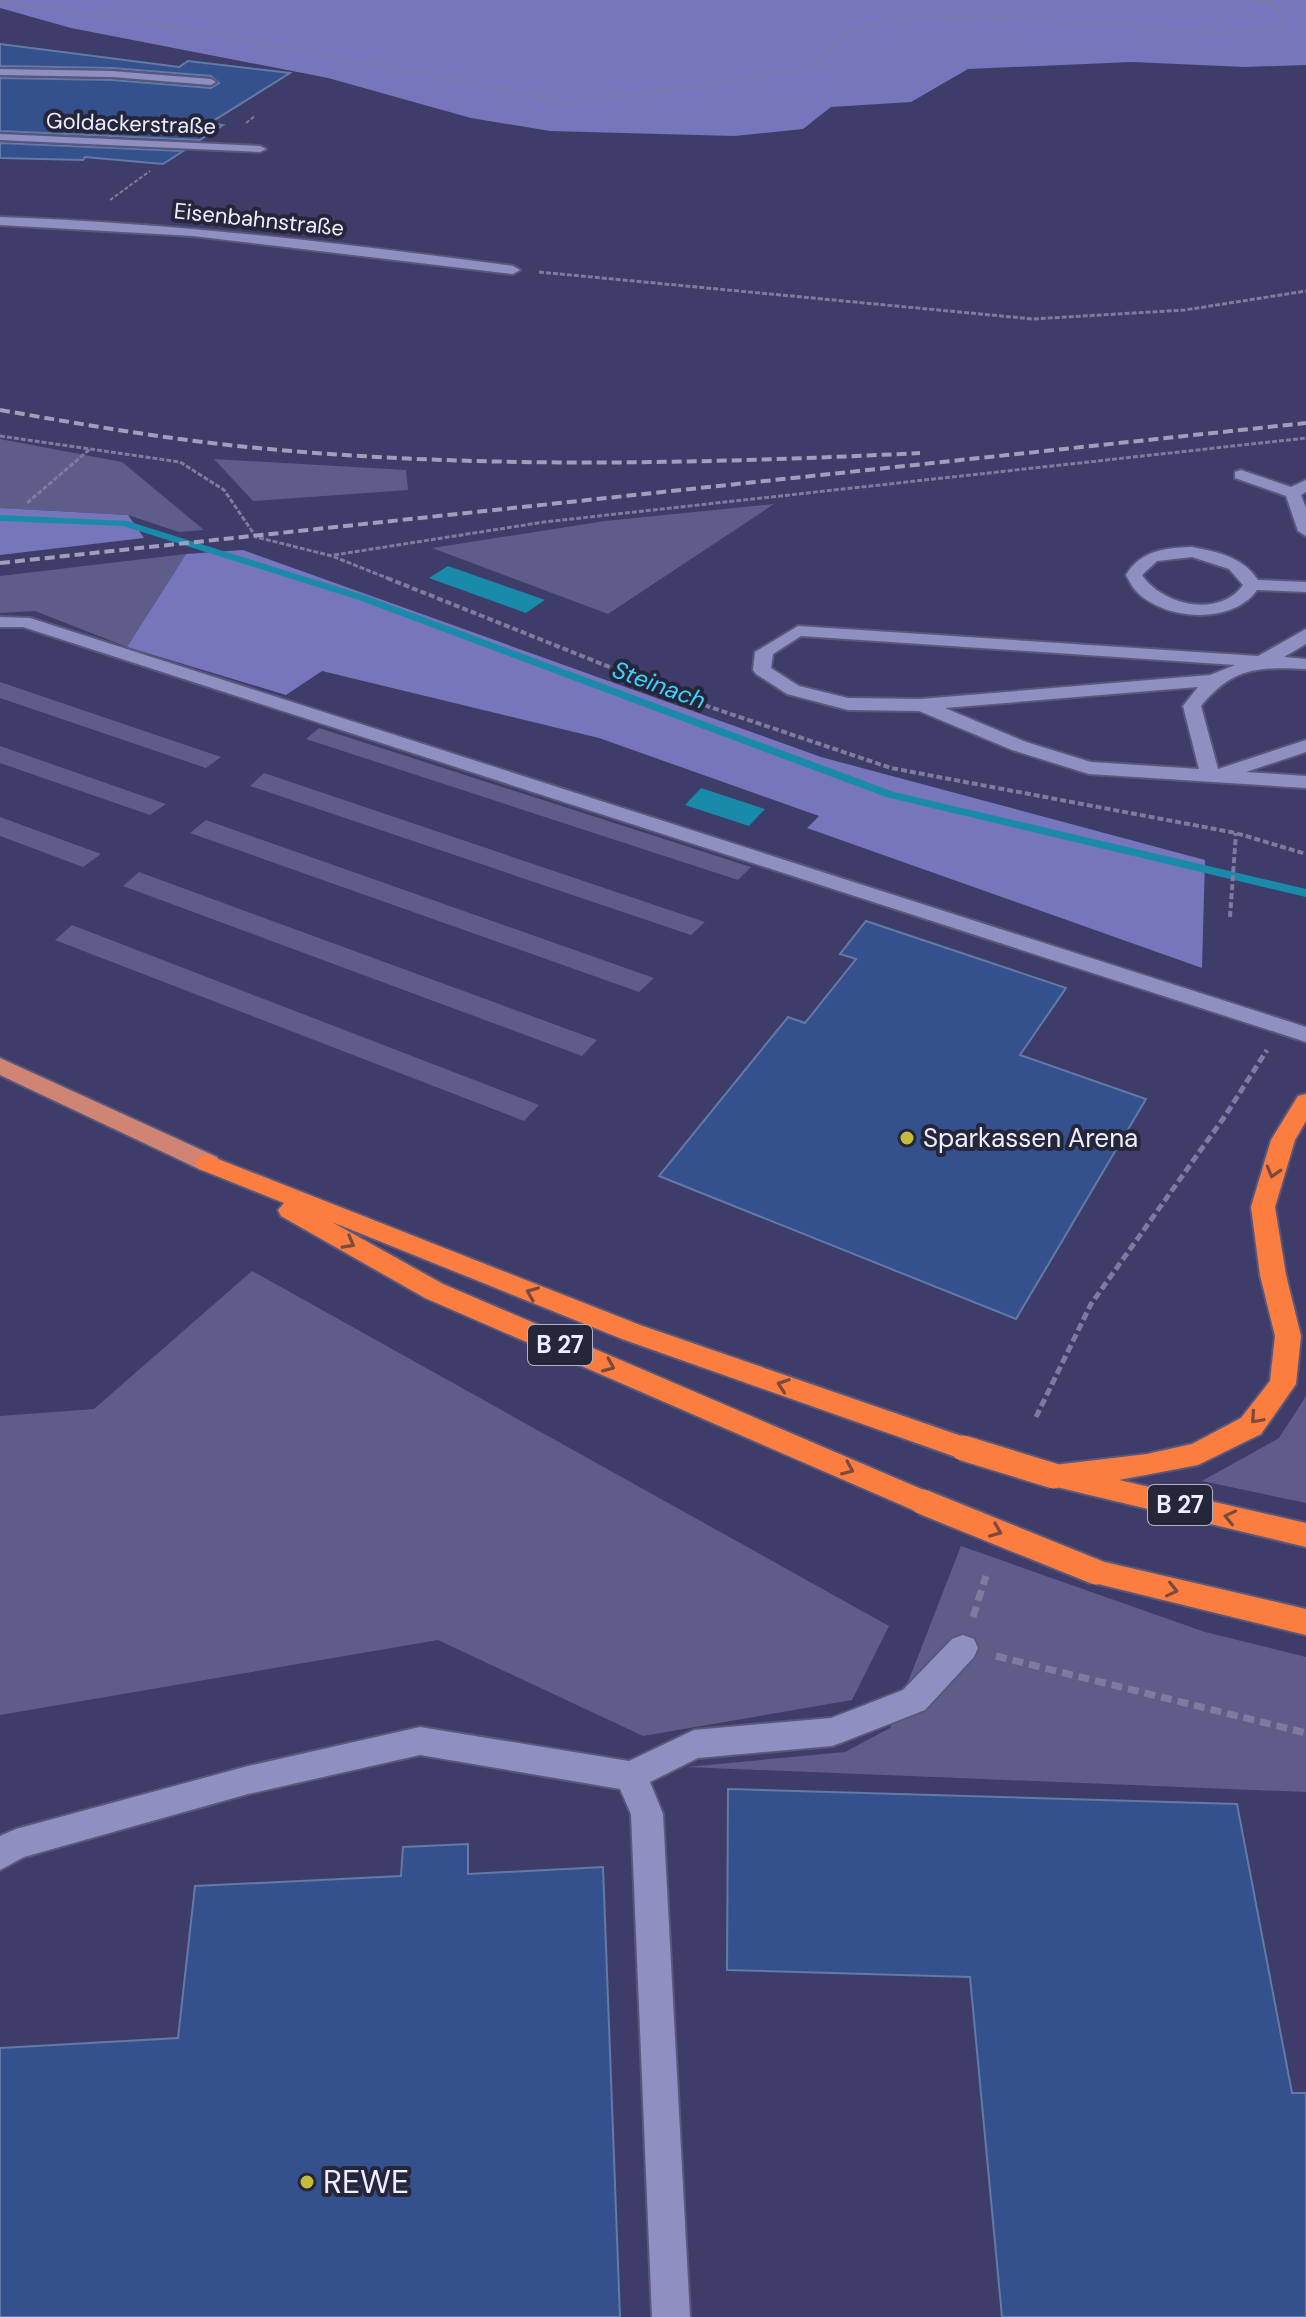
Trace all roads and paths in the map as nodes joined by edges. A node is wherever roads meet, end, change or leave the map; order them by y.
1 (1254, 0) edge
2 (0, 1) edge
3 (0, 72) edge
4 (211, 82) dead end
5 (0, 137) edge
6 (186, 143) junction
7 (260, 149) dead end
8 (0, 221) edge
9 (76, 222) junction
10 (513, 270) joint
11 (1306, 291) edge
12 (0, 436) edge
13 (1306, 438) edge
14 (90, 449) junction
15 (1241, 475) dead end
16 (1300, 489) edge
17 (27, 503) dead end
18 (1306, 531) edge
19 (332, 556) junction
20 (1252, 585) junction
21 (1306, 587) edge
22 (0, 622) edge
23 (1306, 634) edge
24 (1256, 661) junction
25 (1306, 664) edge
26 (1213, 680) junction
27 (920, 705) junction
28 (1306, 746) edge
29 (1211, 777) junction
30 (1306, 782) edge
31 (1236, 833) junction
32 (1306, 854) edge
33 (1230, 917) dead end
34 (1282, 1026) junction
35 (1306, 1035) edge
36 (0, 1066) edge
37 (1306, 1102) edge
38 (208, 1163) junction
39 (1036, 1417) dead end
40 (1054, 1476) junction
41 (1306, 1535) edge
42 (986, 1576) dead end
43 (1306, 1622) edge
44 (963, 1648) junction
45 (1306, 1733) edge
46 (631, 1776) junction
47 (0, 1855) edge
48 (671, 2317) edge

1 - 2 path
3 - 4 street
5 - 6 street, Goldackerstraße
6 - 7 street, Goldackerstraße
6 - 9 path
8 - 9 street, Eisenbahnstraße
9 - 10 street, Eisenbahnstraße
10 - 11 path
12 - 14 path
13 - 19 path
14 - 17 path
14 - 19 path
15 - 16 street
16 - 18 street
19 - 31 path
20 - 20 street
20 - 21 street
22 - 34 street
23 - 24 street
24 - 25 street
24 - 26 street
24 - 27 street
26 - 27 street
26 - 29 street
27 - 29 street
28 - 29 street
29 - 30 street
31 - 32 path
31 - 33 path
34 - 35 street
34 - 39 path
36 - 38 main road, B 27
37 -> 40 highway
40 -> 38 highway, B 27, bridge
38 -> 43 highway, B 27, bridge
41 -> 40 highway, B 27
42 - 44 path
44 - 45 path
44 - 46 street
46 - 47 street
46 - 48 street

